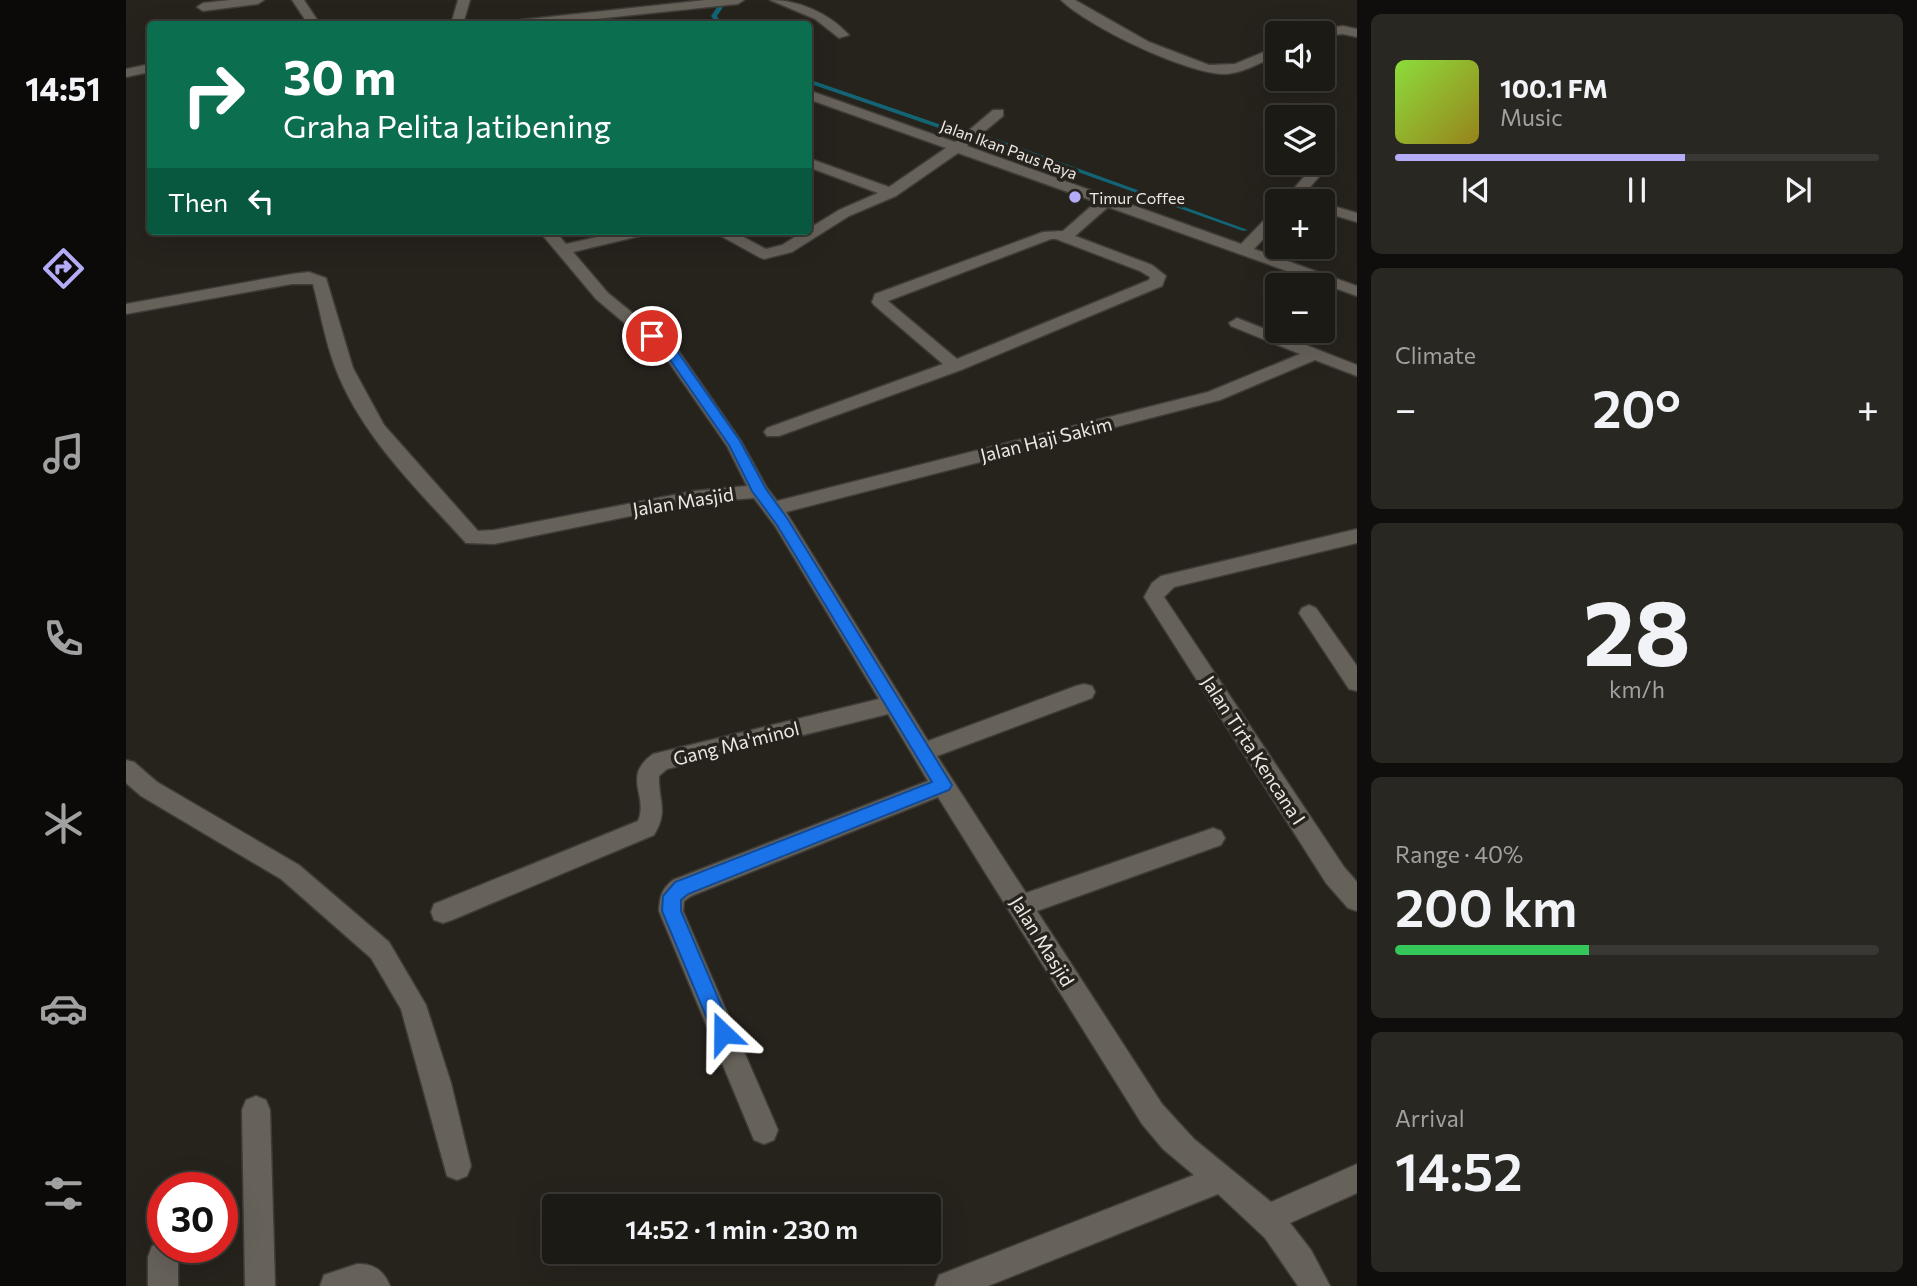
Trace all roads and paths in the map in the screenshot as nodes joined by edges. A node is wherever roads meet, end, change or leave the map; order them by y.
1 (258, 0) edge
2 (298, 0) edge
3 (464, 0) edge
4 (776, 0) edge
5 (1067, 0) edge
6 (729, 1) edge
7 (698, 7) edge
8 (201, 8) edge
9 (312, 21) edge
10 (458, 21) edge
11 (551, 21) edge
12 (1335, 31) edge
13 (1357, 33) edge
14 (843, 35) dead end
15 (1265, 56) edge
16 (147, 69) edge
17 (126, 73) edge
18 (812, 95) edge
19 (998, 113) dead end
20 (965, 141) junction
21 (812, 163) edge
22 (1315, 175) edge
23 (1304, 189) edge
24 (891, 193) junction
25 (1105, 202) junction
26 (1335, 211) edge
27 (1357, 218) edge
28 (1265, 228) edge
29 (812, 234) edge
30 (550, 235) edge
31 (626, 235) edge
32 (728, 235) edge
33 (810, 235) edge
34 (1066, 236) junction
35 (1252, 242) junction
36 (562, 250) junction
37 (1357, 291) edge
38 (126, 309) edge
39 (1237, 323) dead end
40 (1315, 354) junction
41 (955, 366) junction
42 (1357, 371) edge
43 (773, 432) dead end
44 (760, 491) junction
45 (773, 509) junction
46 (1357, 536) edge
47 (1308, 613) dead end
48 (1357, 683) edge
49 (1084, 692) dead end
50 (894, 704) junction
51 (923, 751) junction
52 (126, 769) edge
53 (943, 785) junction
54 (1213, 838) dead end
55 (1357, 900) edge
56 (1021, 906) junction
57 (443, 912) dead end
58 (256, 1110) dead end
59 (765, 1130) dead end
60 (457, 1166) dead end
61 (1357, 1178) edge
62 (1222, 1179) junction
63 (1266, 1219) junction
64 (260, 1286) edge
65 (335, 1286) edge
66 (375, 1286) edge
67 (950, 1286) edge
68 (1315, 1286) edge

1 - 8 street
2 - 9 street
3 - 10 street
4 - 14 street
5 - 15 street
6 - 7 street
7 - 11 street
12 - 13 street
16 - 17 street
18 - 20 street, Jalan Ikan Paus Raya
19 - 20 street
20 - 24 street
20 - 25 street, Jalan Ikan Paus Raya
21 - 24 street
22 - 23 street
24 - 29 street
25 - 34 street
25 - 35 street, Jalan Ikan Paus Raya
26 - 27 street
28 - 35 street
30 - 36 street
31 - 36 street
32 - 33 street
34 - 41 street
34 - 41 street
35 - 37 street, Jalan Ikan Paus Raya
36 - 44 street
38 - 44 street, Jalan Masjid
39 - 40 street
40 - 42 street
40 - 45 street, Jalan Haji Sakim
41 - 43 street
44 - 45 street, Jalan Masjid
45 - 50 street, Jalan Masjid
46 - 55 street, Jalan Tirta Kencana I
47 - 48 street
49 - 51 street
50 - 51 street, Jalan Masjid
50 - 57 street, Gang Ma'minol
51 - 53 street, Jalan Masjid
52 - 60 street
53 - 56 street, Jalan Masjid
53 - 59 street
54 - 56 street
56 - 62 street, Jalan Masjid
58 - 64 street
61 - 63 street
62 - 63 street, Jalan Masjid
62 - 67 street
63 - 68 street, Jalan Masjid
65 - 66 street

